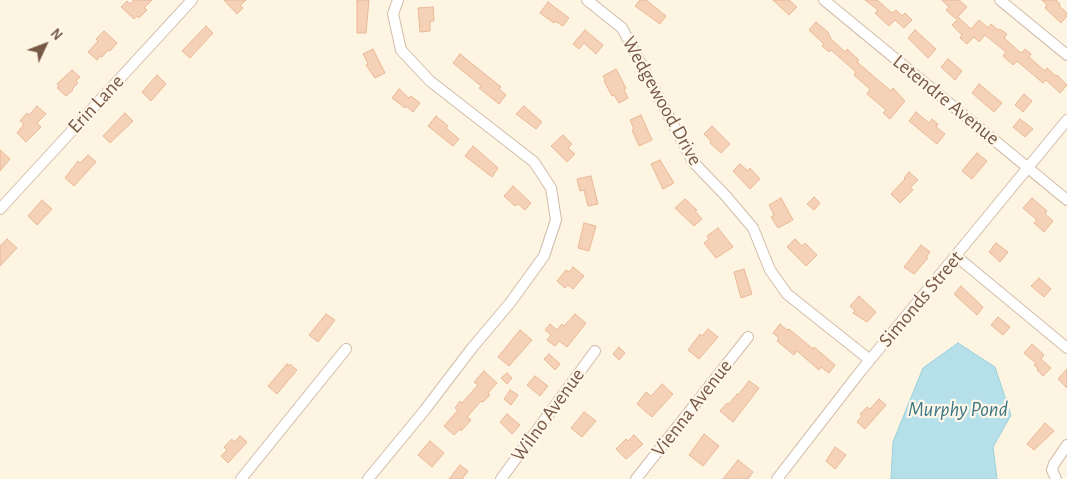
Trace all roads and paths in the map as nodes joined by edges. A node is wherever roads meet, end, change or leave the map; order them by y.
1 (192, 0) edge
2 (398, 0) edge
3 (587, 0) edge
4 (824, 0) edge
5 (1000, 0) edge
6 (1067, 55) edge
7 (1067, 120) edge
8 (1029, 168) junction
9 (1067, 200) edge
10 (0, 209) edge
11 (956, 256) junction
12 (748, 337) dead end
13 (1067, 348) edge
14 (346, 349) dead end
15 (595, 351) dead end
16 (870, 360) junction
17 (1067, 445) edge
18 (241, 479) edge
19 (368, 479) edge
20 (501, 479) edge
21 (636, 479) edge
22 (777, 479) edge
23 (1056, 479) edge

1 - 10 street, Erin Lane
2 - 19 street
3 - 16 street, Wedgewood Drive
4 - 8 street, Letendre Avenue
5 - 6 street
7 - 8 street, Simonds Street
8 - 9 street, Letendre Avenue
8 - 11 street, Simonds Street
11 - 13 street
11 - 16 street, Simonds Street
12 - 21 street, Vienna Avenue
14 - 18 street
15 - 20 street, Wilno Avenue
16 - 22 street, Simonds Street
17 - 23 street

